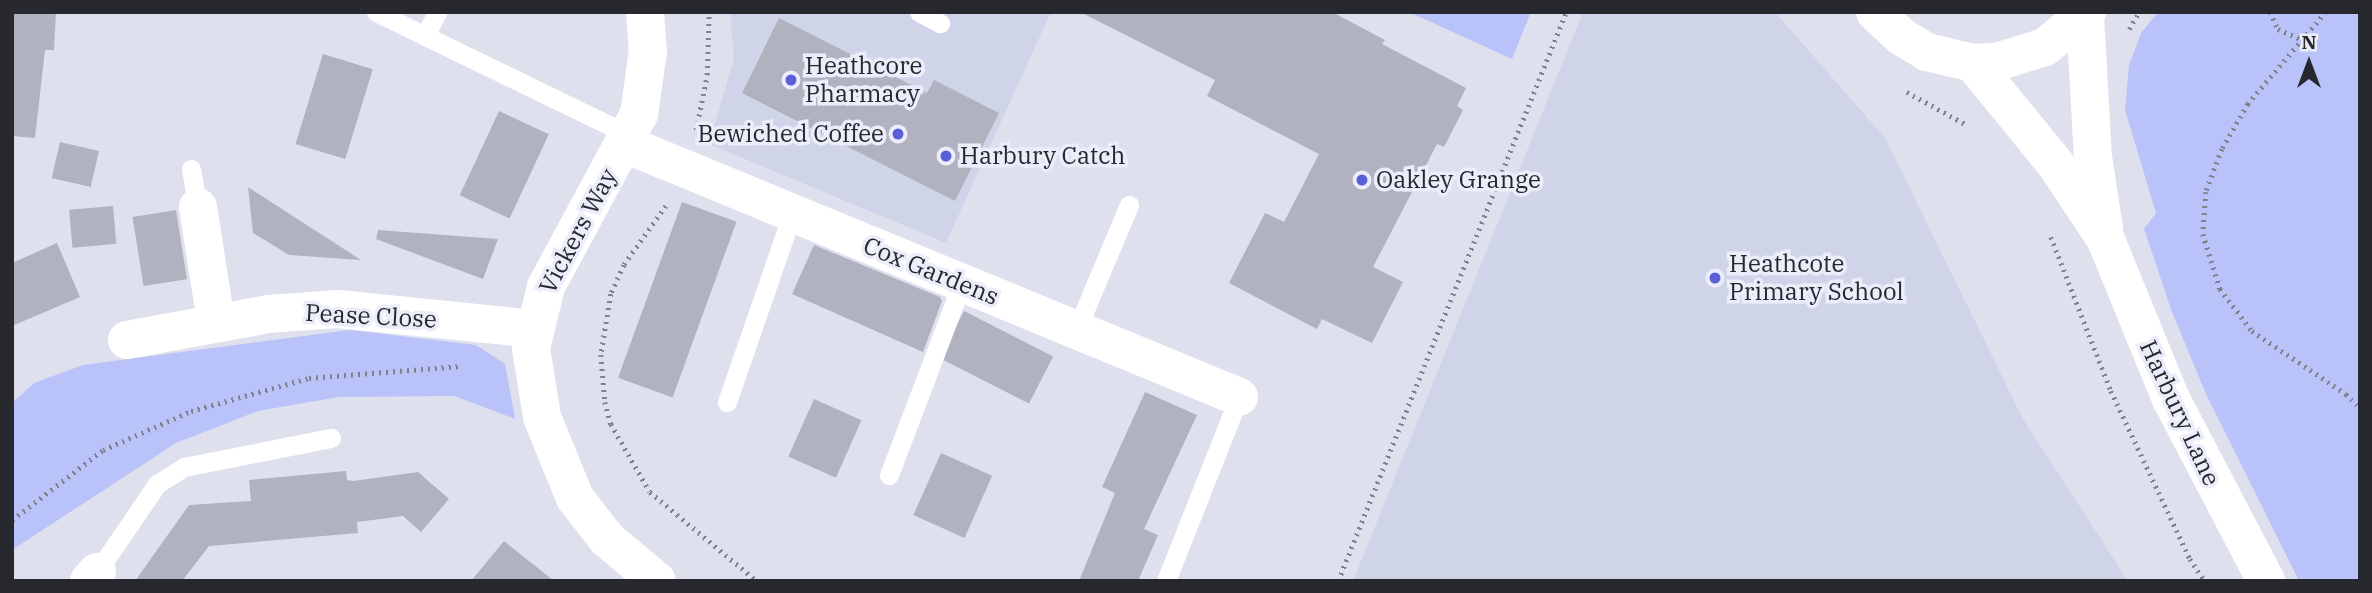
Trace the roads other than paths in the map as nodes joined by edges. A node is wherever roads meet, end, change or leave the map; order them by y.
1 (376, 12) edge
2 (437, 12) edge
3 (645, 12) edge
4 (919, 12) edge
5 (1875, 12) edge
6 (2086, 14) edge
7 (940, 23) dead end
8 (425, 36) junction
9 (1973, 63) junction
10 (627, 140) junction
11 (191, 169) dead end
12 (1129, 205) dead end
13 (198, 207) joint
14 (792, 214) junction
15 (2106, 240) junction
16 (962, 283) junction
17 (216, 322) junction
18 (1076, 331) junction
19 (127, 340) dead end
20 (533, 344) junction
21 (1238, 397) joint
22 (727, 402) dead end
23 (331, 438) dead end
24 (889, 475) dead end
25 (93, 576) edge
26 (657, 581) edge
27 (1166, 581) edge
28 (2266, 581) edge

1 - 8 lane
2 - 8 lane
3 - 10 street, Vickers Way
4 - 7 lane
5 - 9 street
6 - 9 street
6 - 15 street, Harbury Lane
8 - 10 lane
9 - 15 street, Harbury Lane
10 - 14 street, Cox Gardens
10 - 20 street, Vickers Way
11 - 13 lane
12 - 18 lane
13 - 17 street
14 - 16 street, Cox Gardens
14 - 22 lane
15 - 28 street, Harbury Lane
16 - 18 street, Cox Gardens
16 - 24 lane
17 - 19 street, Pease Close
17 - 20 street, Pease Close
18 - 21 street, Cox Gardens
20 - 26 street, Vickers Way
21 - 27 lane
23 - 25 lane

